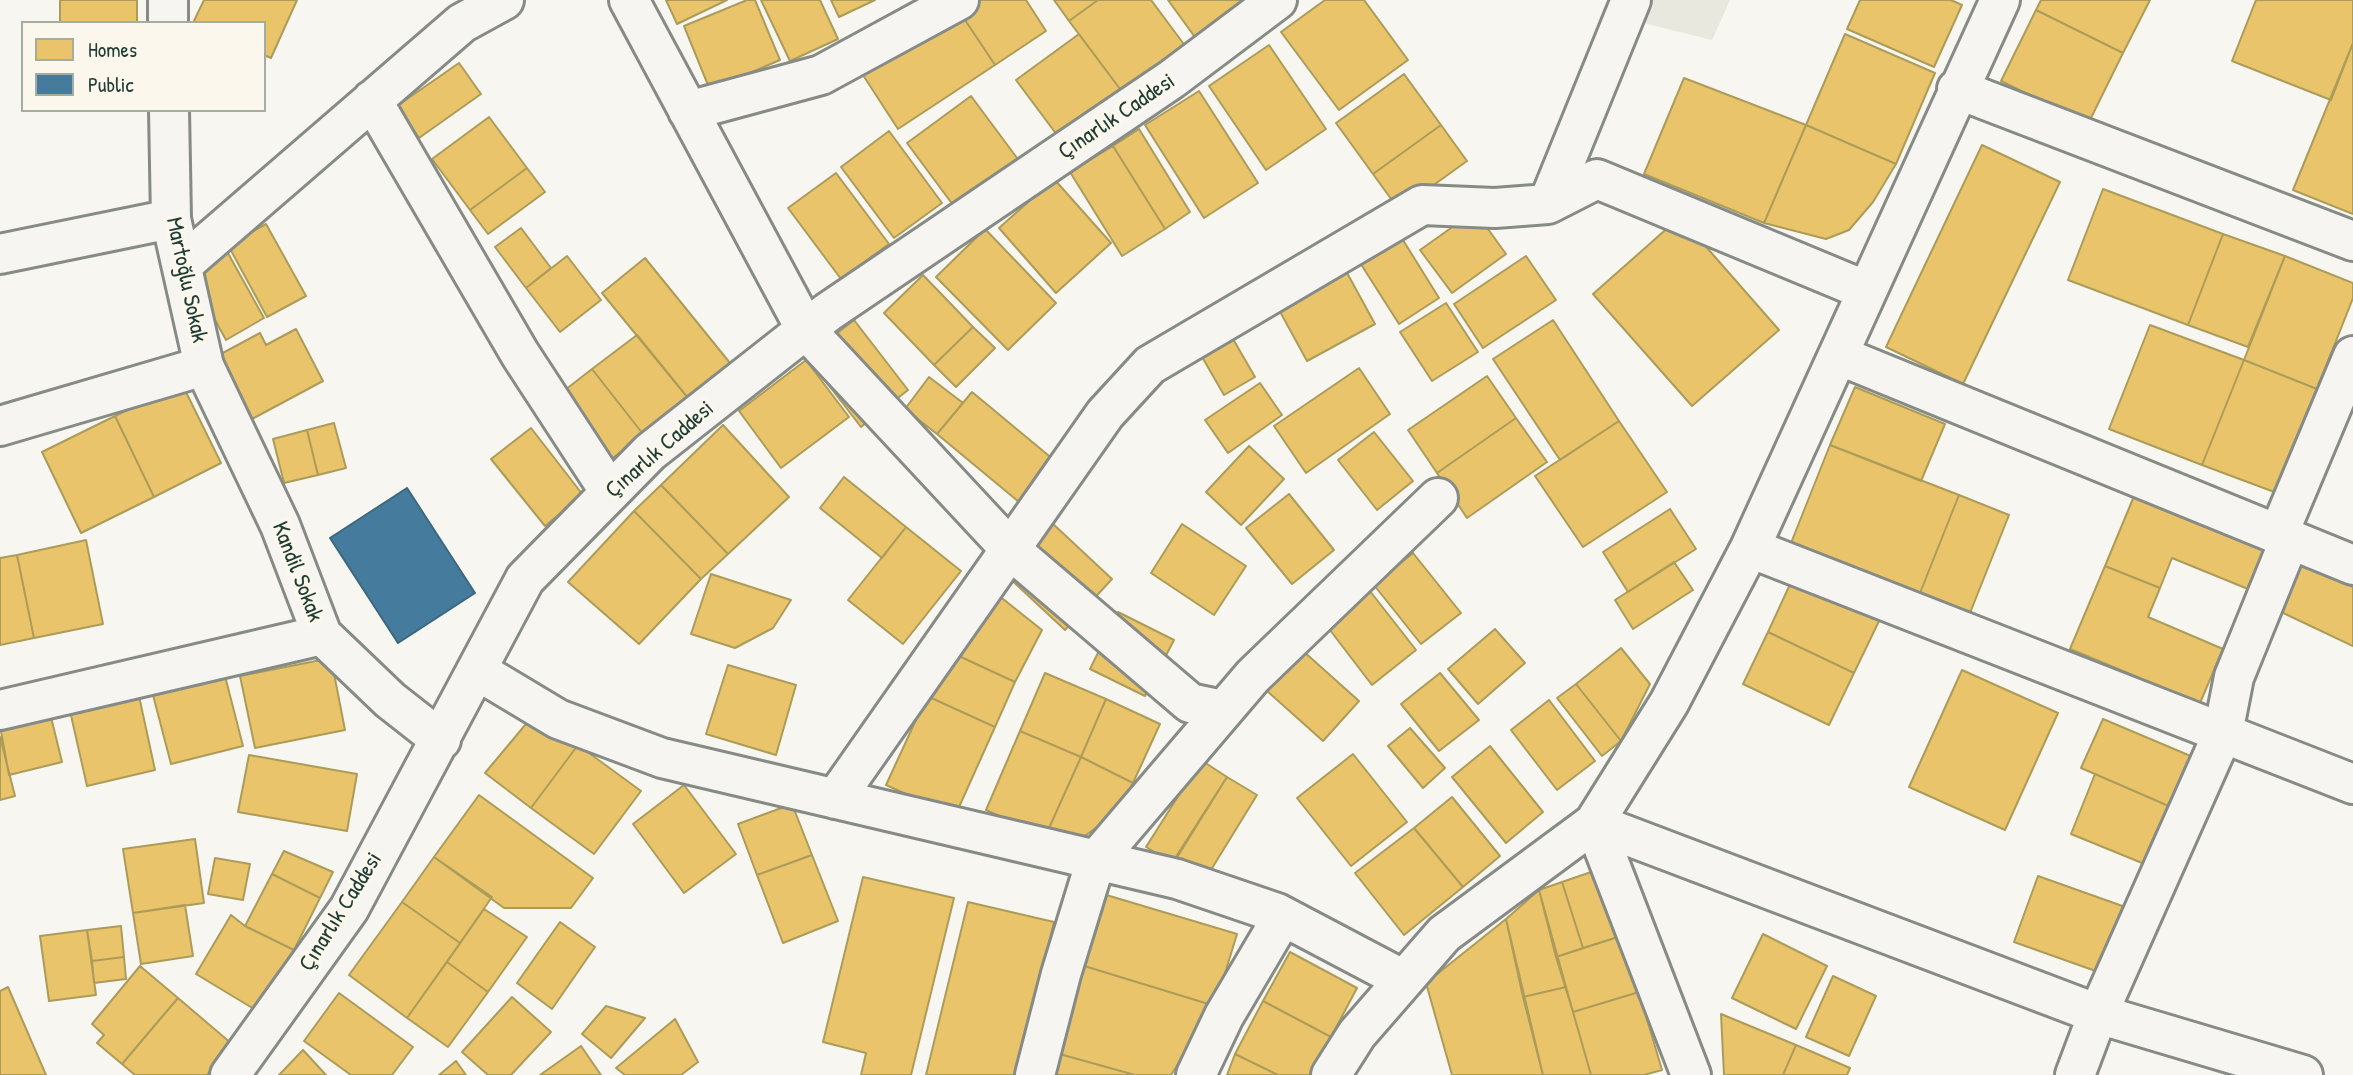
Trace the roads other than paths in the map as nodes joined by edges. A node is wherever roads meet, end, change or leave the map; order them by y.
1 (168, 0) edge
2 (504, 0) edge
3 (629, 0) edge
4 (959, 0) edge
5 (1277, 0) edge
6 (1631, 0) edge
7 (2000, 0) edge
8 (168, 21) edge
9 (1957, 89) junction
10 (372, 100) junction
11 (688, 111) junction
12 (169, 112) edge
13 (1548, 204) junction
14 (171, 219) junction
15 (2353, 241) edge
16 (0, 254) edge
17 (182, 265) junction
18 (1867, 291) junction
19 (806, 330) junction
20 (1838, 355) junction
21 (2353, 356) edge
22 (204, 366) junction
23 (0, 426) edge
24 (610, 492) junction
25 (1438, 498) dead end
26 (2284, 537) junction
27 (1750, 548) junction
28 (1012, 551) junction
29 (2353, 565) edge
30 (322, 635) junction
31 (478, 671) junction
32 (0, 710) edge
33 (1223, 710) junction
34 (2223, 733) junction
35 (441, 740) junction
36 (2353, 784) edge
37 (835, 799) junction
38 (1594, 823) junction
39 (1096, 860) junction
40 (1283, 916) junction
41 (1404, 980) junction
42 (2098, 1014) junction
43 (1333, 1074) edge
44 (229, 1075) edge
45 (1035, 1075) edge
46 (1196, 1075) edge
47 (1691, 1075) edge
48 (2075, 1075) edge
49 (2303, 1075) edge

1 - 8 street
2 - 10 street
3 - 11 street
4 - 11 street
5 - 19 street, Çınarlık Caddesi
6 - 13 street
7 - 9 street
9 - 15 street
9 - 18 street
10 - 17 street
10 - 24 street
11 - 19 street
12 - 14 street, Martoğlu Sokak
13 - 18 street
13 - 28 street
14 - 16 street
14 - 17 street, Martoğlu Sokak
17 - 22 street, Martoğlu Sokak
18 - 20 street
19 - 24 street, Çınarlık Caddesi
19 - 28 street
20 - 26 street
20 - 27 street
21 - 26 street
22 - 23 street
22 - 30 street, Kandil Sokak
24 - 31 street, Çınarlık Caddesi
25 - 33 street
26 - 29 street
26 - 34 street
27 - 34 street
27 - 38 street
28 - 33 street
28 - 37 street
30 - 32 street
30 - 35 street, Kandil Sokak
31 - 35 street, Çınarlık Caddesi
31 - 37 street
33 - 39 street
34 - 36 street
34 - 42 street
35 - 44 street, Çınarlık Caddesi
37 - 39 street
38 - 41 street
38 - 42 street
38 - 47 street
39 - 40 street
39 - 45 street
40 - 41 street
40 - 46 street
41 - 43 street
42 - 48 street
42 - 49 street

